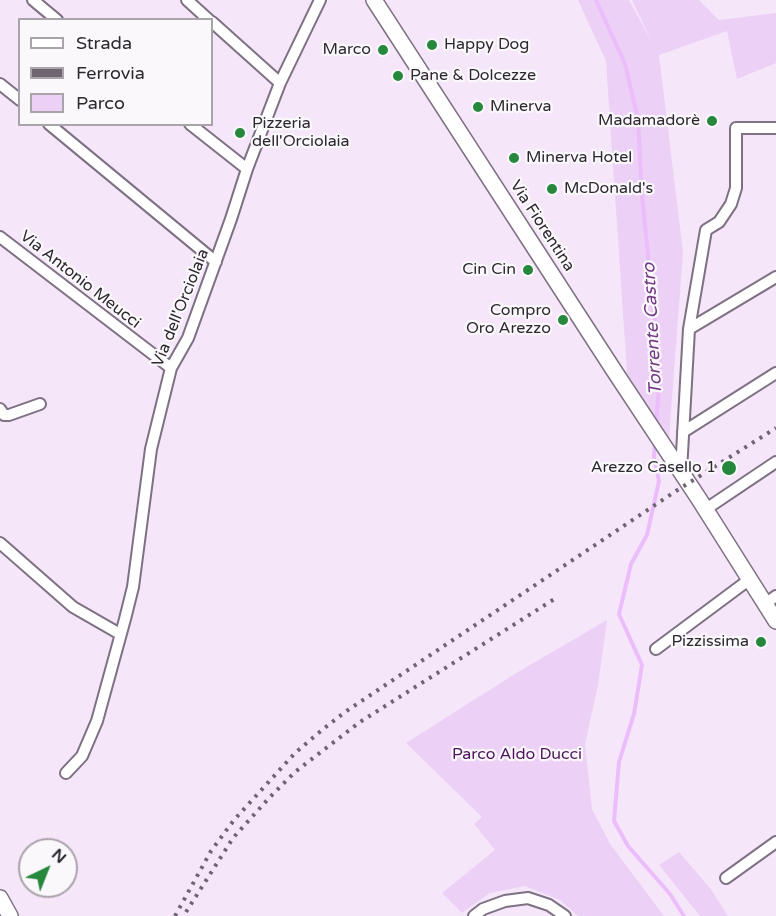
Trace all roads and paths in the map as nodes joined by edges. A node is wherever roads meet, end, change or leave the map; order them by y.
1 (33, 0) edge
2 (187, 0) edge
3 (320, 0) edge
4 (374, 0) edge
5 (55, 18) edge
6 (207, 18) edge
7 (213, 24) edge
8 (280, 83) junction
9 (1, 88) edge
10 (18, 99) edge
11 (51, 126) edge
12 (193, 126) edge
13 (776, 128) edge
14 (247, 169) junction
15 (0, 237) edge
16 (216, 262) junction
17 (776, 277) edge
18 (689, 329) junction
19 (171, 368) junction
20 (776, 373) edge
21 (40, 404) dead end
22 (0, 409) edge
23 (683, 432) junction
24 (776, 462) edge
25 (681, 471) junction
26 (706, 509) junction
27 (0, 543) edge
28 (750, 579) junction
29 (771, 600) edge
30 (776, 621) edge
31 (120, 634) junction
32 (656, 649) dead end
33 (66, 773) dead end
34 (776, 842) edge
35 (726, 878) dead end
36 (0, 898) edge
37 (10, 916) edge
38 (474, 916) edge
39 (565, 916) edge

1 - 5 street
2 - 6 street
3 - 8 street, Via dell'Orciolaia
4 - 25 main road, Via Fiorentina
7 - 8 street
8 - 14 street, Via dell'Orciolaia
9 - 10 street
11 - 16 street
12 - 14 street
13 - 18 street
14 - 16 street, Via dell'Orciolaia
15 - 19 street, Via Antonio Meucci
16 - 19 street, Via dell'Orciolaia
17 - 18 street
18 - 23 street
19 - 31 street, Via dell'Orciolaia
20 - 23 street
21 - 22 street
23 - 25 street
24 - 26 street
25 - 26 main road, Via Fiorentina
26 - 28 main road, Via Fiorentina
27 - 31 street
28 - 29 main road, Via Fiorentina
28 - 32 street
29 - 30 main road, Via Fiorentina
31 - 33 street, Via dell'Orciolaia
34 - 35 street
36 - 37 main road
38 - 39 street

